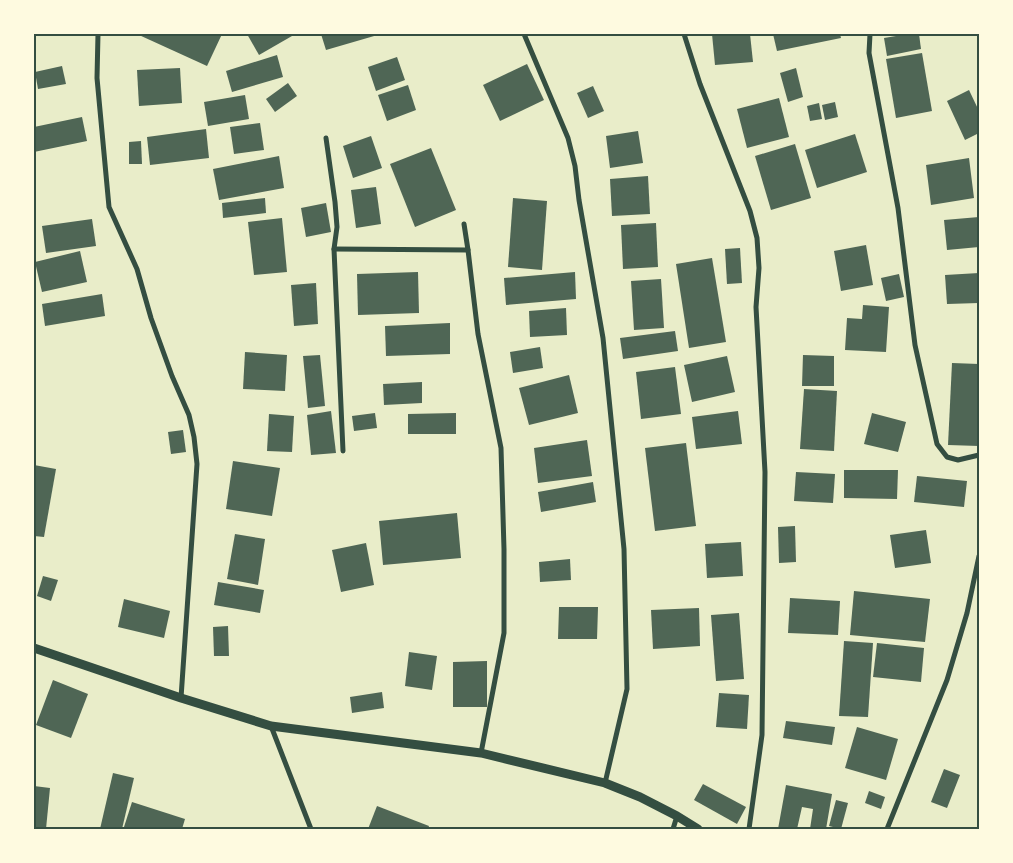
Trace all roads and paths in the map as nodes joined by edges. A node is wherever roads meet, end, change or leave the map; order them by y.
1 (98, 34) edge
2 (524, 34) edge
3 (684, 34) edge
4 (870, 34) edge
5 (326, 138) dead end
6 (464, 224) dead end
7 (334, 249) junction
8 (468, 250) junction
9 (342, 451) dead end
10 (979, 454) edge
11 (979, 556) edge
12 (34, 648) edge
13 (182, 698) junction
14 (271, 726) junction
15 (481, 754) junction
16 (605, 783) junction
17 (677, 816) junction
18 (311, 829) edge
19 (673, 829) edge
20 (698, 829) edge
21 (749, 829) edge
22 (887, 829) edge

1 - 13 street
2 - 16 street
3 - 21 street
4 - 10 street
5 - 7 street
6 - 8 street
7 - 8 street
7 - 9 street
8 - 15 street
11 - 22 street
12 - 13 street
13 - 14 street
14 - 15 street
14 - 18 street
15 - 16 street
16 - 17 street
17 - 19 street
17 - 20 street

